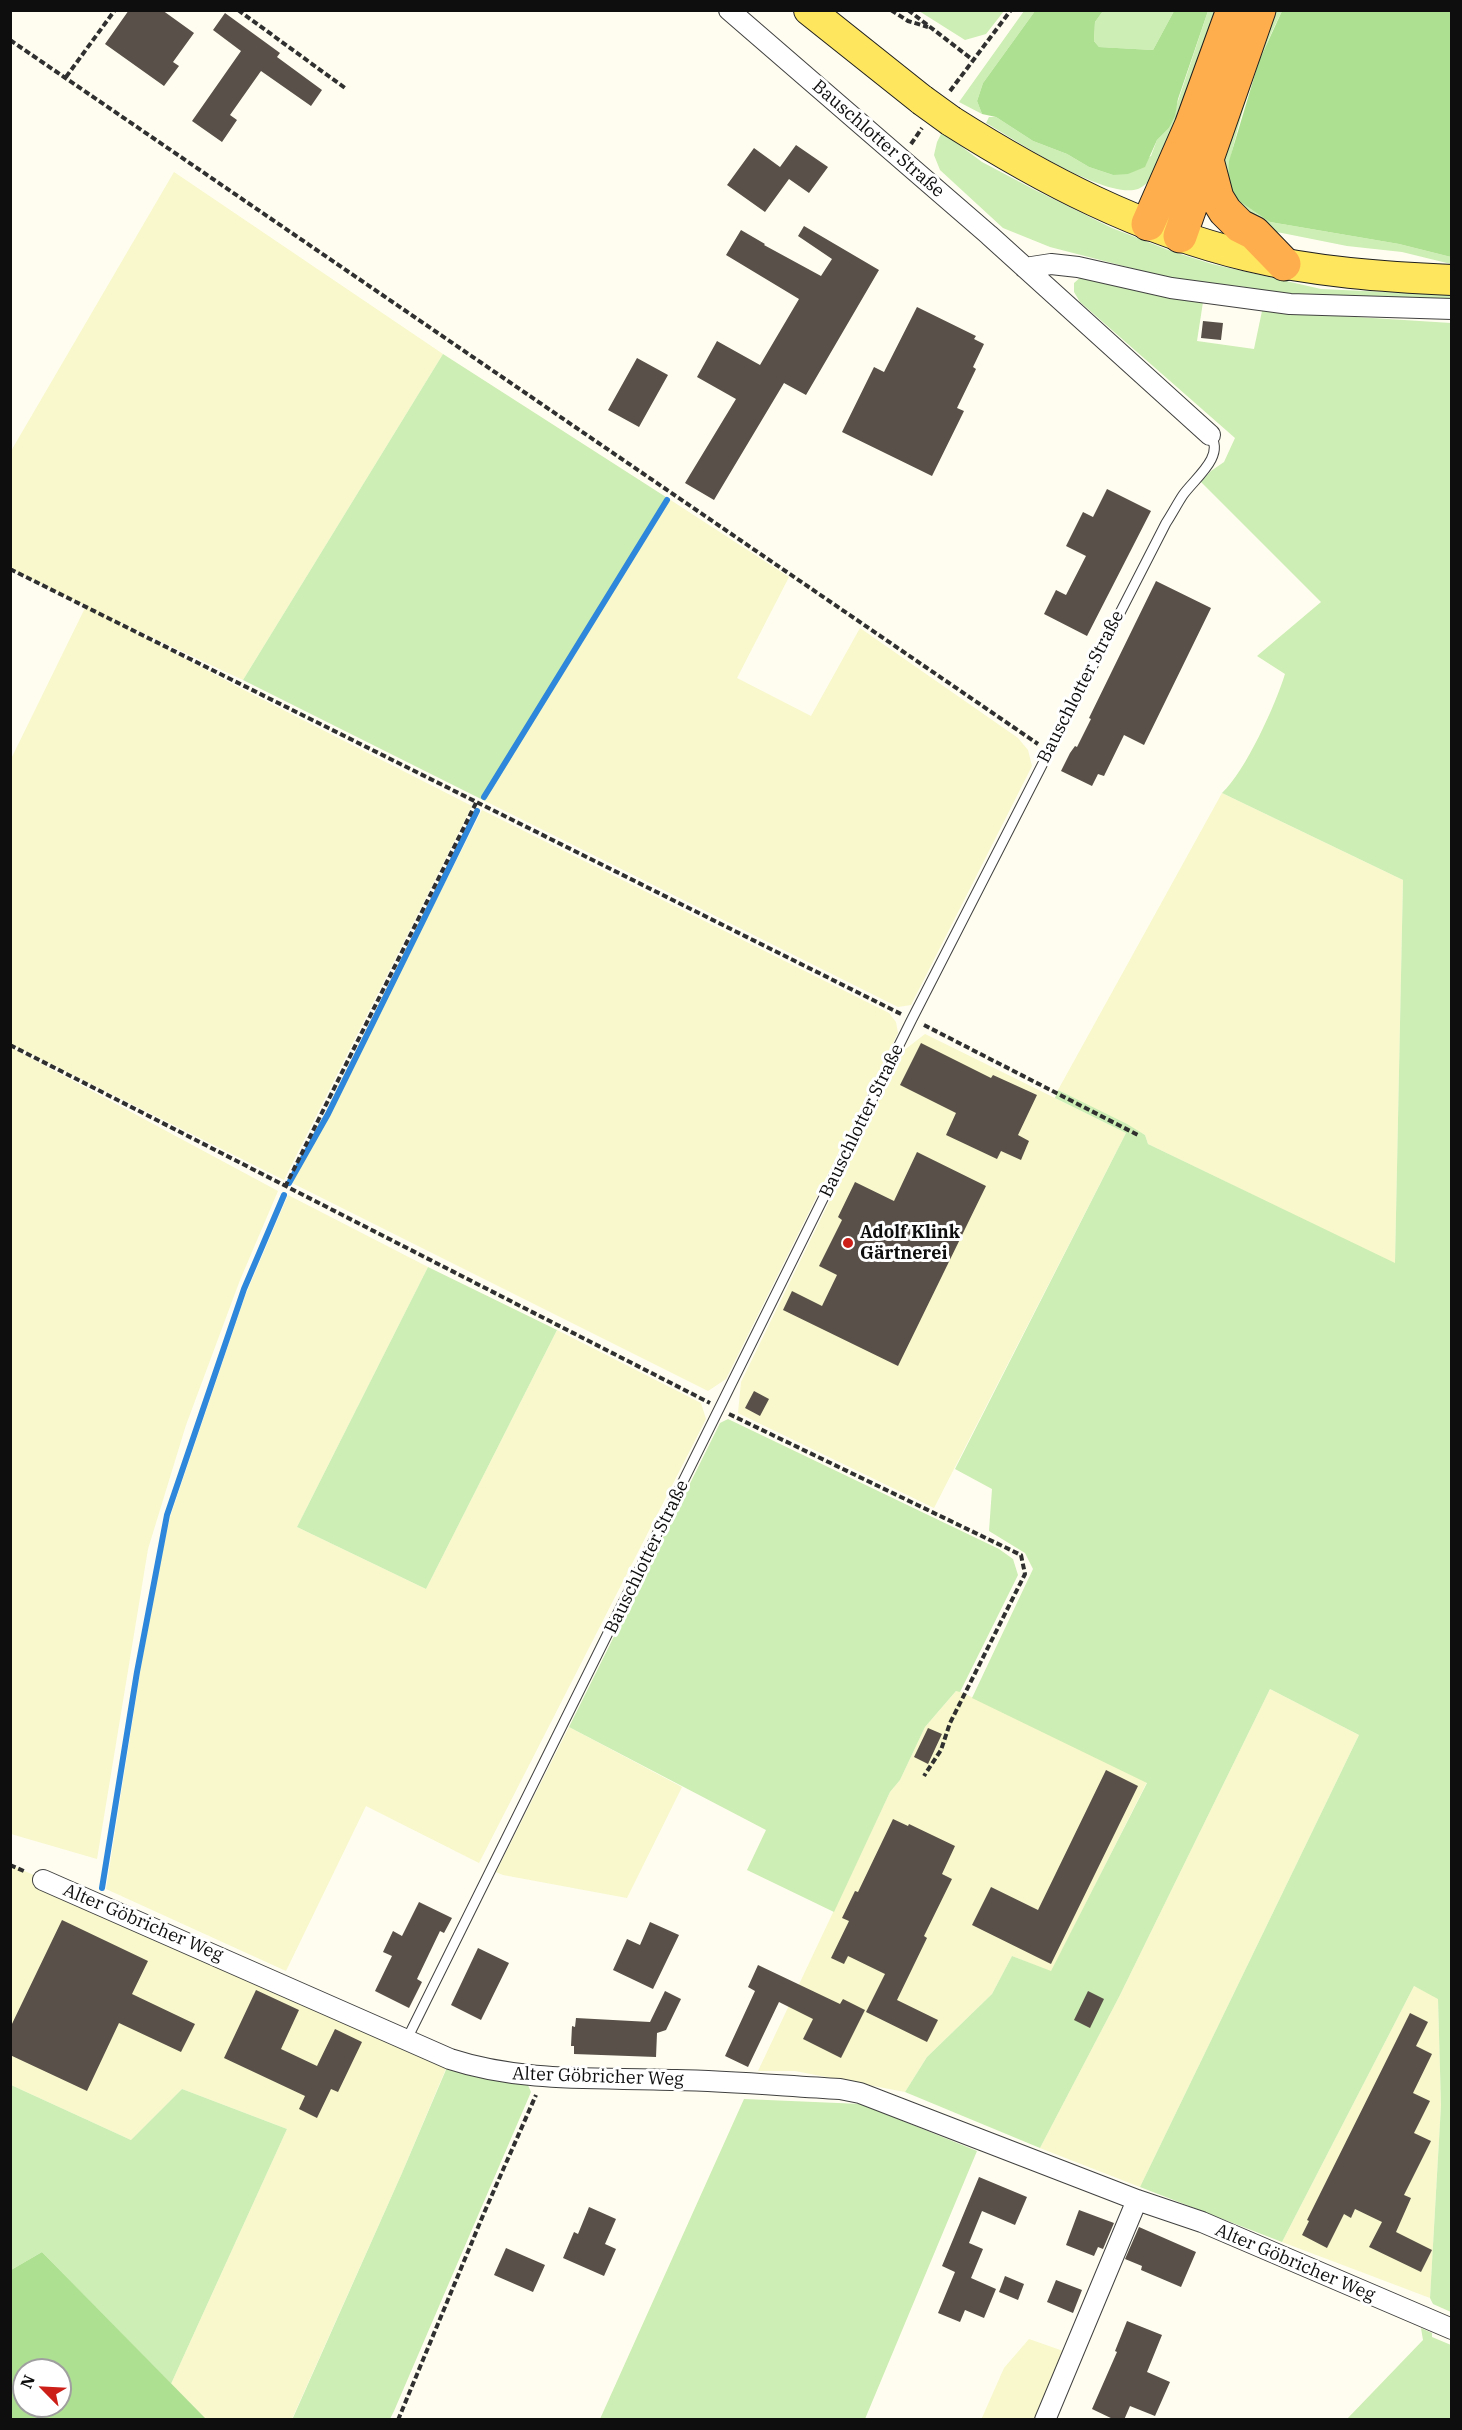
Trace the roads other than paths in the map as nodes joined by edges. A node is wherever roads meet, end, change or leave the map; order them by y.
1 (729, 10) edge
2 (809, 10) edge
3 (1233, 10) edge
4 (1259, 10) edge
5 (1207, 160) junction
6 (1148, 224) junction
7 (1180, 236) junction
8 (1284, 264) junction
9 (1025, 268) junction
10 (1446, 280) edge
11 (1452, 309) edge
12 (1210, 435) joint
13 (43, 1880) dead end
14 (407, 2038) junction
15 (1137, 2200) junction
16 (1452, 2329) edge
17 (1045, 2420) edge

1 - 9 street, Bauschlotter Straße
2 - 6 main road
3 - 6 highway
4 - 5 highway
5 - 7 highway
5 - 8 highway
6 - 7 main road
7 - 8 main road
8 - 10 main road
9 - 11 street
9 - 12 street, Bauschlotter Straße
12 - 14 lane, Bauschlotter Straße
13 - 14 street, Alter Göbricher Weg
14 - 15 street, Alter Göbricher Weg
15 - 16 street, Alter Göbricher Weg
15 - 17 street

